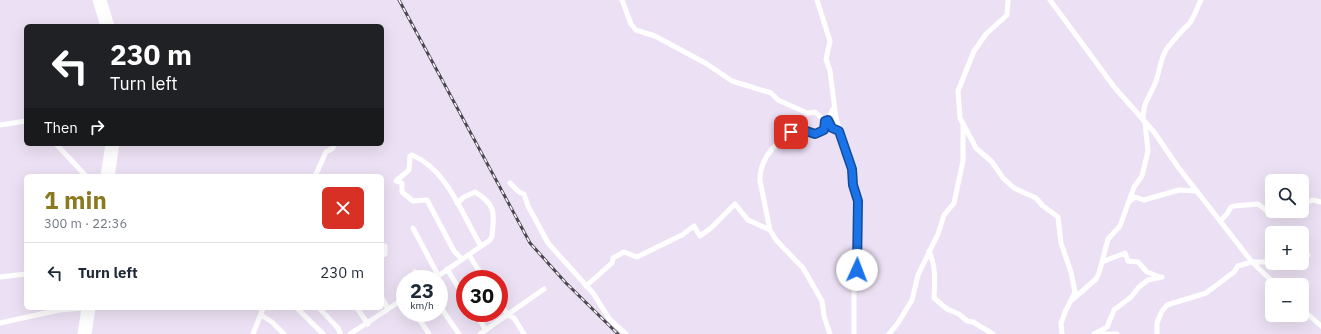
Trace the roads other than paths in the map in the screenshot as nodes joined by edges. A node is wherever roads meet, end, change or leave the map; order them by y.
1 (96, 0) edge
2 (103, 0) edge
3 (622, 0) edge
4 (817, 0) edge
5 (1008, 0) edge
6 (1050, 0) edge
7 (1201, 0) edge
8 (103, 24) edge
9 (110, 24) edge
10 (834, 105) junction
11 (827, 120) junction
12 (24, 121) edge
13 (962, 121) junction
14 (1144, 121) junction
15 (0, 125) edge
16 (839, 131) junction
17 (58, 146) edge
18 (109, 146) edge
19 (116, 146) edge
20 (333, 146) edge
21 (84, 174) edge
22 (104, 174) edge
23 (111, 174) edge
24 (316, 174) edge
25 (510, 183) dead end
26 (1197, 191) junction
27 (1309, 202) edge
28 (1321, 202) edge
29 (457, 203) junction
30 (1128, 203) junction
31 (1265, 209) edge
32 (1220, 221) junction
33 (413, 228) dead end
34 (770, 230) junction
35 (385, 246) dead end
36 (481, 246) junction
37 (929, 251) junction
38 (384, 255) edge
39 (469, 255) junction
40 (462, 259) junction
41 (1102, 262) junction
42 (1252, 262) junction
43 (1265, 263) edge
44 (447, 269) joint
45 (433, 270) edge
46 (478, 270) edge
47 (24, 274) edge
48 (0, 277) edge
49 (1269, 278) edge
50 (456, 284) edge
51 (586, 286) junction
52 (544, 290) dead end
53 (384, 302) edge
54 (396, 304) edge
55 (388, 309) junction
56 (59, 310) edge
57 (89, 310) edge
58 (90, 310) edge
59 (262, 310) edge
60 (299, 310) edge
61 (321, 310) edge
62 (358, 310) edge
63 (1065, 312) junction
64 (261, 315) junction
65 (508, 315) joint
66 (1309, 315) edge
67 (448, 318) edge
68 (421, 322) edge
69 (482, 322) edge
70 (498, 322) edge
71 (0, 323) edge
72 (368, 324) junction
73 (1321, 326) edge
74 (487, 329) junction
75 (81, 334) edge
76 (88, 334) edge
77 (254, 334) edge
78 (284, 334) edge
79 (323, 334) edge
80 (341, 334) edge
81 (350, 334) edge
82 (429, 334) edge
83 (459, 334) edge
84 (480, 334) edge
85 (493, 334) edge
86 (524, 334) edge
87 (626, 334) edge
88 (830, 334) edge
89 (854, 334) edge
90 (889, 334) edge
91 (993, 334) edge
92 (1062, 334) edge
93 (1094, 334) edge
94 (1103, 334) edge
95 (1117, 334) edge
96 (1157, 334) edge

1 - 8 highway
2 - 9 highway
3 - 11 street
4 - 10 street
5 - 13 street
6 - 14 street
7 - 14 street
10 - 11 street
10 - 16 street
11 - 16 street
11 - 34 street
12 - 15 street
13 - 37 street
13 - 63 street
14 - 26 street
14 - 30 street
16 - 89 street
17 - 21 street
18 - 22 highway
19 - 23 highway
20 - 24 street
25 - 51 street
26 - 30 street
26 - 32 street
27 - 28 street
29 - 36 street
29 - 36 street
29 - 40 street
30 - 41 street
31 - 32 street
32 - 42 street
33 - 45 street
34 - 51 street
34 - 88 street
35 - 38 street
36 - 39 street
37 - 90 street
37 - 91 street
39 - 40 street
39 - 46 street
40 - 44 street
41 - 63 street
41 - 93 street
42 - 43 street
42 - 49 street
42 - 96 street
44 - 50 street
47 - 48 street
51 - 87 street
52 - 65 street
53 - 55 street
54 - 55 street
55 - 72 street
56 - 71 street
57 - 75 highway
58 - 76 highway
59 - 64 street
60 - 79 street
61 - 80 street
62 - 72 street
63 - 92 street
64 - 77 street
64 - 78 street
65 - 86 street
66 - 73 street
67 - 83 street
68 - 82 street
69 - 74 street
70 - 74 street
72 - 81 street
74 - 84 street
74 - 85 street
94 - 95 street

